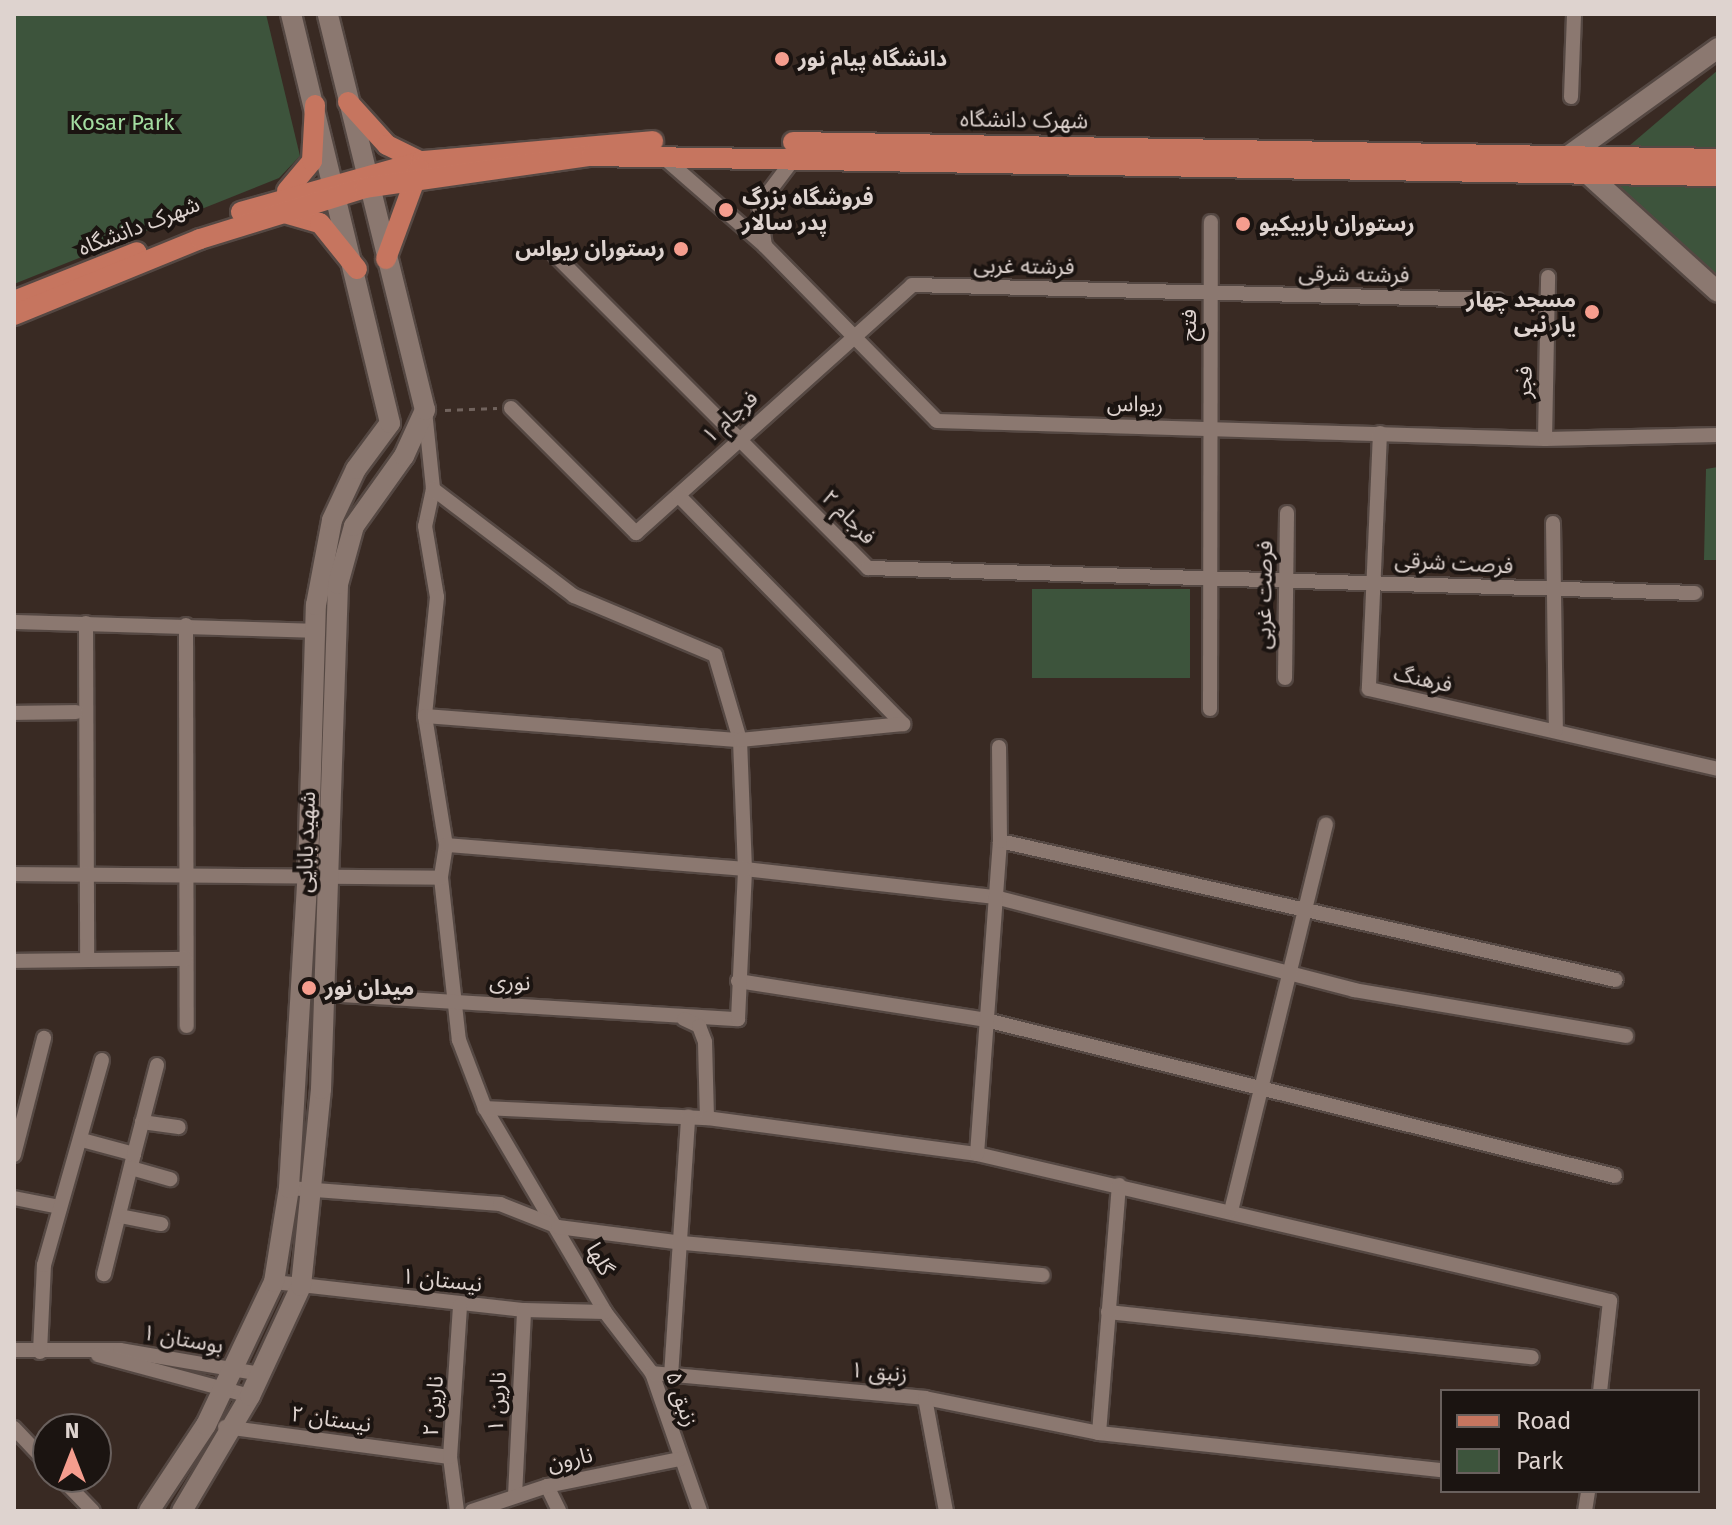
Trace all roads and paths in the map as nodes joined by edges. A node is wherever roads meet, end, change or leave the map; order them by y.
1 (291, 14) edge
2 (328, 14) edge
3 (1574, 14) edge
4 (1718, 48) edge
5 (1571, 97) dead end
6 (348, 102) junction
7 (315, 105) junction
8 (659, 154) junction
9 (797, 155) junction
10 (1568, 156) junction
11 (1718, 159) edge
12 (418, 169) junction
13 (1586, 174) junction
14 (1718, 176) edge
15 (364, 181) junction
16 (335, 190) junction
17 (280, 204) junction
18 (1211, 222) dead end
19 (765, 246) junction
20 (555, 255) dead end
21 (386, 259) junction
22 (357, 269) junction
23 (1548, 277) dead end
24 (1211, 292) junction
25 (1718, 292) edge
26 (1497, 300) dead end
27 (14, 301) edge
28 (14, 315) edge
29 (858, 338) junction
30 (511, 408) joint
31 (425, 410) junction
32 (1210, 428) junction
33 (1380, 433) junction
34 (739, 434) junction
35 (1718, 435) edge
36 (1545, 439) junction
37 (433, 489) junction
38 (679, 496) junction
39 (1287, 513) dead end
40 (1553, 523) dead end
41 (1210, 574) junction
42 (1287, 577) junction
43 (1373, 581) junction
44 (1554, 590) junction
45 (1695, 593) dead end
46 (14, 622) edge
47 (86, 623) junction
48 (186, 625) junction
49 (314, 631) junction
50 (1285, 678) dead end
51 (1210, 709) dead end
52 (76, 712) dead end
53 (14, 713) edge
54 (425, 716) junction
55 (1556, 730) junction
56 (740, 740) junction
57 (999, 747) dead end
58 (1718, 769) edge
59 (1326, 825) dead end
60 (1000, 841) junction
61 (446, 845) junction
62 (745, 869) junction
63 (308, 871) junction
64 (331, 872) junction
65 (86, 873) junction
66 (184, 873) junction
67 (14, 874) edge
68 (441, 878) junction
69 (995, 897) junction
70 (1304, 915) junction
71 (186, 959) junction
72 (87, 960) junction
73 (14, 961) edge
74 (1289, 975) junction
75 (1616, 980) dead end
76 (738, 981) junction
77 (325, 994) junction
78 (453, 1001) junction
79 (673, 1013) junction
80 (982, 1019) junction
81 (187, 1026) dead end
82 (1626, 1036) dead end
83 (44, 1038) dead end
84 (102, 1060) dead end
85 (157, 1065) dead end
86 (1260, 1091) junction
87 (485, 1108) junction
88 (688, 1117) junction
89 (707, 1118) junction
90 (142, 1122) junction
91 (179, 1127) dead end
92 (82, 1140) junction
93 (977, 1154) junction
94 (14, 1155) edge
95 (132, 1161) junction
96 (1615, 1176) dead end
97 (170, 1179) dead end
98 (1119, 1185) junction
99 (289, 1188) junction
100 (312, 1190) junction
101 (14, 1198) edge
102 (60, 1207) junction
103 (1231, 1211) junction
104 (120, 1216) junction
105 (161, 1224) dead end
106 (558, 1227) junction
107 (683, 1243) junction
108 (104, 1274) dead end
109 (1043, 1275) dead end
110 (274, 1282) junction
111 (301, 1286) junction
112 (460, 1305) junction
113 (524, 1310) junction
114 (605, 1312) junction
115 (1108, 1312) junction
116 (14, 1350) edge
117 (40, 1352) junction
118 (98, 1355) junction
119 (1532, 1357) dead end
120 (235, 1370) junction
121 (652, 1373) junction
122 (260, 1374) junction
123 (671, 1376) junction
124 (1600, 1389) edge
125 (224, 1391) junction
126 (250, 1396) junction
127 (925, 1398) junction
128 (206, 1425) junction
129 (14, 1428) edge
130 (232, 1428) junction
131 (1099, 1433) junction
132 (32, 1447) edge
133 (450, 1457) junction
134 (680, 1459) junction
135 (1440, 1470) edge
136 (547, 1486) junction
137 (76, 1493) edge
138 (515, 1496) junction
139 (93, 1511) edge
140 (149, 1511) edge
141 (182, 1511) edge
142 (457, 1511) edge
143 (472, 1511) edge
144 (559, 1511) edge
145 (700, 1511) edge
146 (946, 1511) edge

1 - 7 main road, شهید بابایی
2 - 6 main road
3 - 5 street
4 - 10 main road
6 - 12 main road
6 - 15 main road
7 - 16 main road, شهید بابایی
7 - 17 main road
8 - 9 main road
8 - 12 main road
8 - 19 street, ریواس
9 - 13 main road
9 - 19 street
10 - 11 main road, شهرک دانشگاه
10 - 12 main road, شهرک دانشگاه
10 - 13 main road
12 - 15 main road
12 - 21 main road
13 - 14 main road
13 - 25 main road
15 - 16 main road
15 - 21 main road
16 - 17 main road
16 - 22 main road, شهید بابایی
17 - 22 main road
17 - 27 main road, شهرک دانشگاه
17 - 28 main road
18 - 24 street, فتح
19 - 29 street, ریواس
20 - 34 street, فرجام ۲
21 - 31 main road
22 - 49 main road, شهید بابایی
23 - 36 street, فجر
24 - 26 street, فرشته شرقی
24 - 29 street, فرشته غربی
24 - 32 street, فتح
29 - 32 street, ریواس
29 - 34 street, فرجام ۱
30 - 31 path
30 - 38 street, فرجام ۱
31 - 37 street, گلها
31 - 64 main road, شهید بابایی
32 - 33 street, ریواس
32 - 41 street, فتح
33 - 36 street, ریواس
33 - 43 street, فرهنگ
34 - 38 street, فرجام ۱
34 - 41 street, فرجام ۲
35 - 36 street, ریواس
37 - 54 street, گلها
37 - 56 street
38 - 56 street
39 - 42 street, فرصت غربی
40 - 44 street
41 - 42 street, فرصت شرقی
41 - 51 street
42 - 43 street, فرصت شرقی
42 - 50 street, فرصت غربی
43 - 44 street, فرصت شرقی
43 - 55 street, فرهنگ
44 - 45 street, فرصت شرقی
44 - 55 street
46 - 47 street
47 - 48 street
47 - 65 street
48 - 49 street
48 - 66 street
49 - 63 main road, شهید بابایی
52 - 53 street
54 - 56 street
54 - 61 street, گلها
55 - 58 street, فرهنگ
56 - 62 street
57 - 60 street
59 - 70 street
60 - 69 street
60 - 70 street
61 - 62 street
61 - 68 street, گلها
62 - 69 street
62 - 76 street
63 - 64 street
63 - 66 street
63 - 99 main road, شهید بابایی
64 - 68 street
64 - 77 main road, شهید بابایی
65 - 66 street
65 - 67 street
65 - 72 street
66 - 71 street
68 - 78 street, گلها
69 - 74 street
69 - 80 street
70 - 74 street
70 - 75 street
71 - 72 street
71 - 81 street
72 - 73 street
74 - 82 street
74 - 86 street
76 - 79 street, نوری
76 - 80 street
77 - 78 street, نوری
77 - 100 main road, شهید بابایی
78 - 79 street, نوری
78 - 87 street, گلها
79 - 89 street
80 - 86 street
80 - 93 street
83 - 94 street
84 - 92 street
85 - 90 street
86 - 96 street
86 - 103 street
87 - 88 street
87 - 106 street, گلها
88 - 89 street
88 - 107 street
89 - 93 street
90 - 91 street
90 - 95 street
92 - 95 street
92 - 102 street
93 - 98 street
95 - 97 street
95 - 104 street
98 - 103 street
98 - 115 street
99 - 100 street
99 - 110 main road, شهید بابایی
100 - 106 street
100 - 111 main road, شهید بابایی
101 - 102 street
102 - 117 street
103 - 124 street
104 - 105 street
104 - 108 street
106 - 107 street
106 - 114 street, گلها
107 - 109 street
107 - 123 street
110 - 111 street, نیستان ۱
110 - 120 main road, شهید بابایی
111 - 112 street, نیستان ۱
111 - 122 main road, شهید بابایی
112 - 113 street, نیستان ۱
112 - 133 street, نارین ۲
113 - 114 street, نیستان ۱
113 - 138 street, نارین ۱
114 - 121 street, زنبق ۵
115 - 119 street
115 - 131 street
116 - 117 street, بوستان ۱
117 - 118 street, بوستان ۱
118 - 120 street, بوستان ۱
118 - 125 street, بوستان ۱
120 - 122 street, بوستان ۱
120 - 125 main road, شهید بابایی
121 - 123 street, زنبق ۱
121 - 134 street, زنبق ۵
122 - 126 main road, شهید بابایی
123 - 127 street, زنبق ۱
125 - 126 street, بوستان ۱
125 - 128 main road, شهید بابایی
126 - 130 main road, شهید بابایی
127 - 131 street, زنبق ۱
127 - 146 street
128 - 130 street, نیستان ۲
128 - 140 main road, شهید بابایی
129 - 132 street
130 - 133 street, نیستان ۲
130 - 141 main road, شهید بابایی
131 - 135 street, زنبق ۱
133 - 142 street, نارین ۲
134 - 136 street, نارون
134 - 145 street, زنبق ۵
136 - 138 street, نارون
136 - 144 street
137 - 139 street
138 - 143 street, نارون

